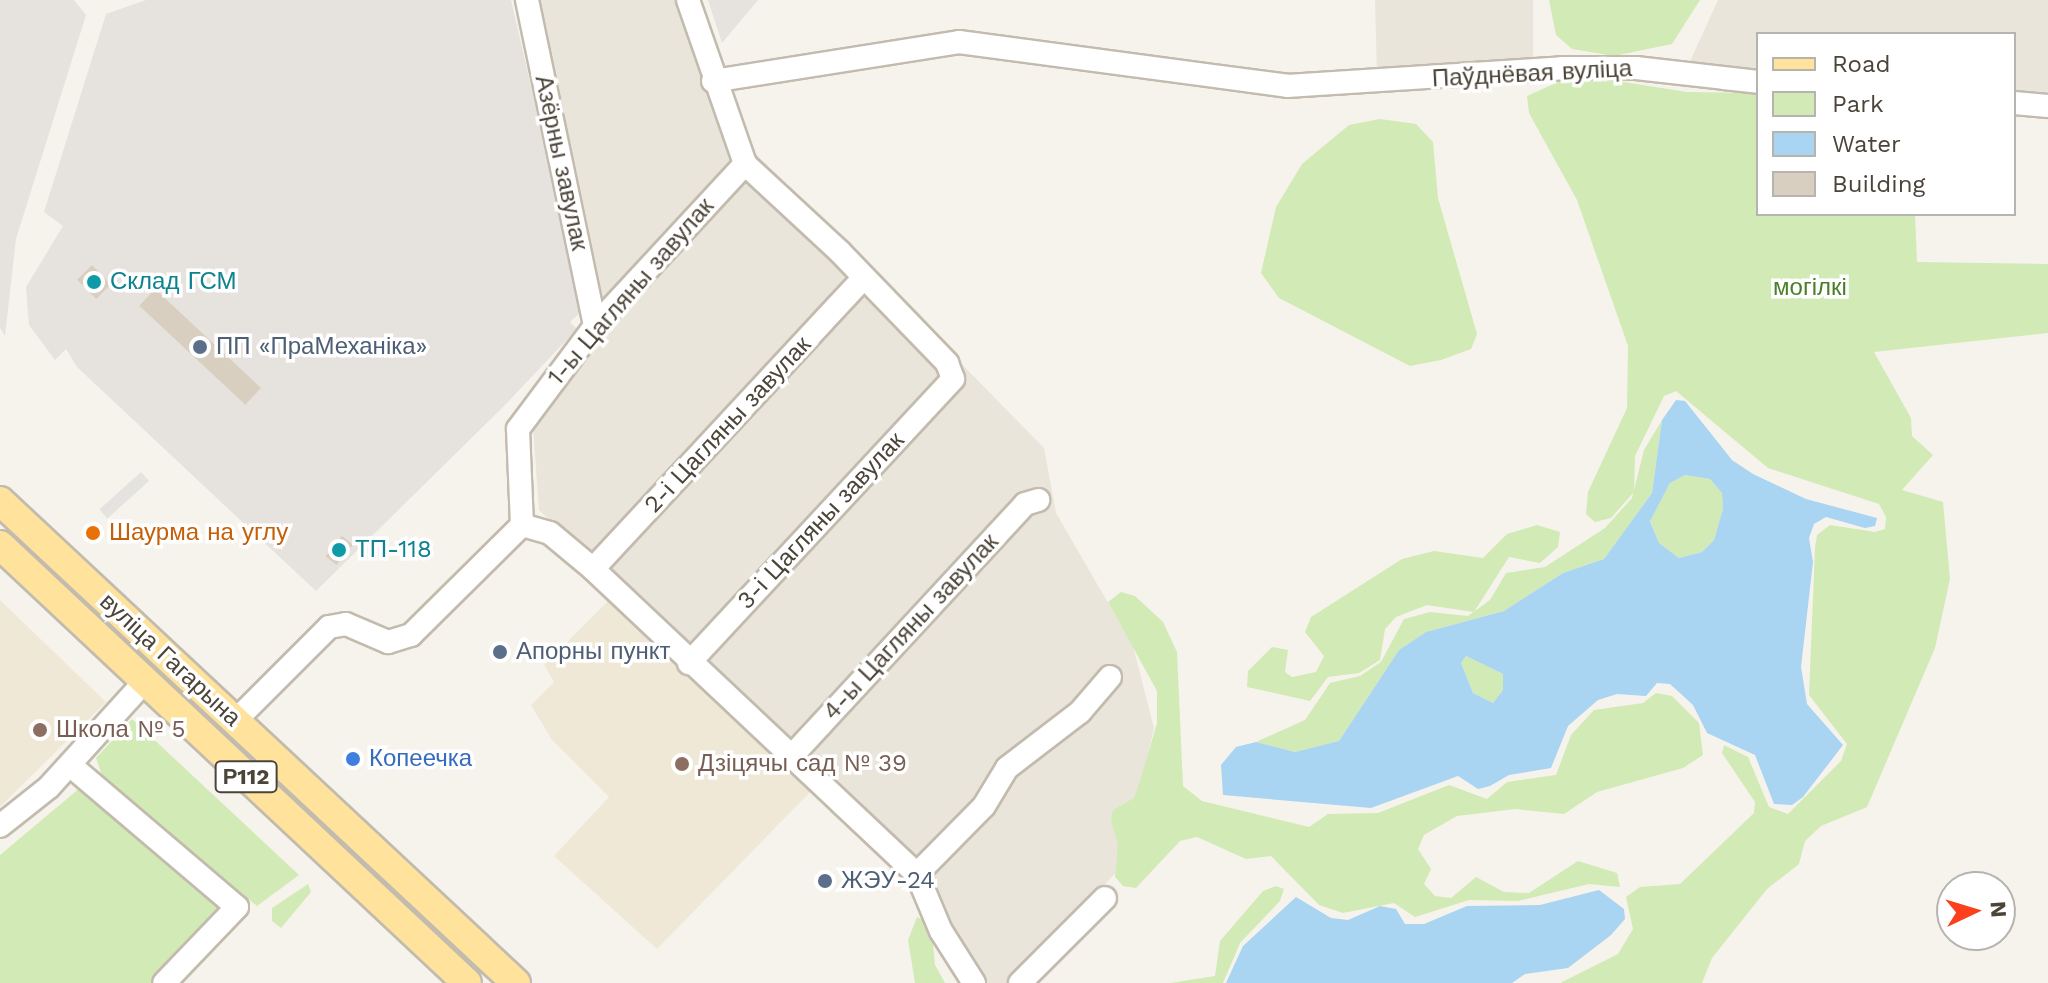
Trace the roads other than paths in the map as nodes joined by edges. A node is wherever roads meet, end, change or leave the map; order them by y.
1 (527, 0) edge
2 (688, 0) edge
3 (713, 81) junction
4 (1756, 82) edge
5 (2016, 103) edge
6 (2048, 106) edge
7 (745, 164) junction
8 (862, 280) junction
9 (595, 326) junction
10 (1038, 500) dead end
11 (0, 501) edge
12 (522, 525) junction
13 (0, 545) edge
14 (48, 546) junction
15 (25, 569) junction
16 (593, 569) junction
17 (689, 663) junction
18 (1110, 677) dead end
19 (145, 681) junction
20 (235, 721) junction
21 (789, 759) junction
22 (70, 765) junction
23 (0, 826) edge
24 (383, 859) junction
25 (917, 874) junction
26 (360, 884) junction
27 (1105, 898) dead end
28 (164, 983) edge
29 (467, 983) edge
30 (516, 983) edge
31 (974, 983) edge
32 (1020, 983) edge

1 - 9 street, Азёрны завулак
2 - 3 street
3 - 4 street, Паўднёвая вуліца
3 - 7 street
5 - 6 street
7 - 8 street
7 - 9 street, 1-ы Цагляны завулак
8 - 16 street, 2-і Цагляны завулак
8 - 17 street, 3-і Цагляны завулак
9 - 12 street, 1-ы Цагляны завулак
10 - 21 street, 4-ы Цагляны завулак
11 - 14 main road, вуліца Гагарына / Р112
12 - 16 street
12 - 20 street
13 - 15 main road, вуліца Гагарына / Р112
14 - 15 street
14 - 20 main road, вуліца Гагарына / Р112
15 - 19 main road, вуліца Гагарына / Р112
16 - 17 street
17 - 21 street
18 - 25 street
19 - 22 street
19 - 26 main road, вуліца Гагарына / Р112
20 - 24 main road, вуліца Гагарына / Р112
21 - 25 street
22 - 23 street
22 - 28 street
24 - 26 main road
24 - 30 main road, вуліца Гагарына / Р112
25 - 31 street
26 - 29 main road, вуліца Гагарына / Р112
27 - 32 street

